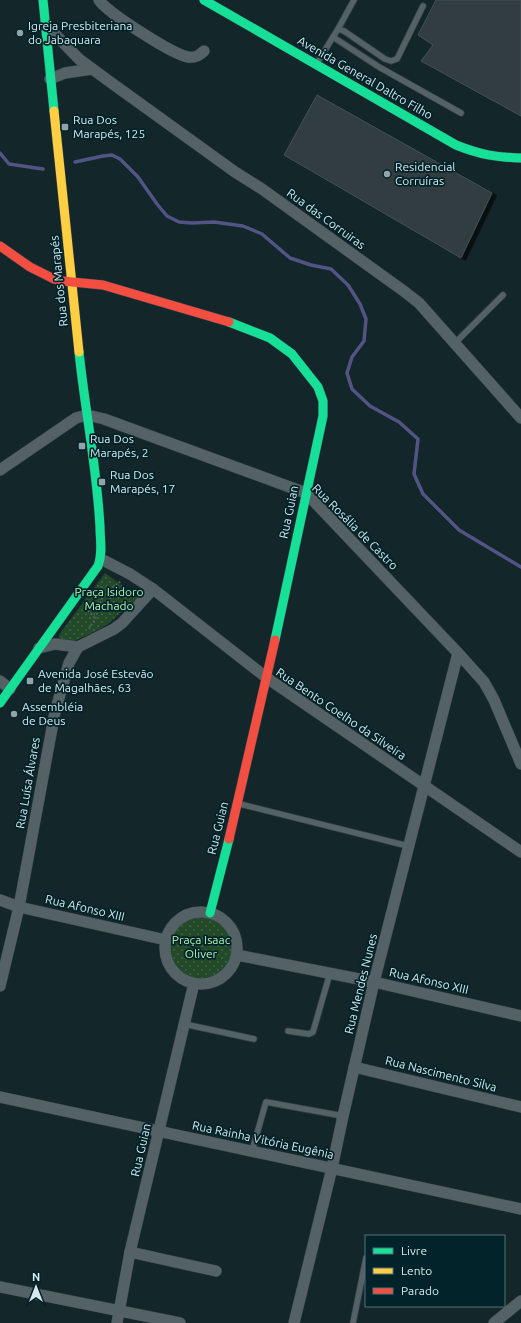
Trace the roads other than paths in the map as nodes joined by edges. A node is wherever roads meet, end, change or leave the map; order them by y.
1 (43, 0) edge
2 (99, 0) edge
3 (204, 0) edge
4 (354, 0) edge
5 (423, 6) dead end
6 (46, 25) junction
7 (338, 29) junction
8 (333, 37) junction
9 (204, 51) dead end
10 (316, 65) junction
11 (92, 69) junction
12 (50, 79) junction
13 (461, 113) dead end
14 (521, 158) edge
15 (0, 246) edge
16 (71, 282) junction
17 (503, 295) dead end
18 (455, 344) junction
19 (87, 415) junction
20 (521, 418) edge
21 (0, 470) edge
22 (306, 493) junction
23 (100, 562) junction
24 (153, 589) junction
25 (78, 646) junction
26 (39, 648) junction
27 (458, 653) junction
28 (267, 678) junction
29 (0, 681) edge
30 (10, 689) junction
31 (0, 703) edge
32 (521, 764) edge
33 (424, 786) junction
34 (238, 803) junction
35 (408, 846) junction
36 (521, 852) edge
37 (0, 900) edge
38 (19, 907) junction
39 (210, 913) junction
40 (166, 940) junction
41 (237, 956) junction
42 (330, 973) junction
43 (374, 982) junction
44 (194, 983) junction
45 (0, 986) edge
46 (521, 1016) edge
47 (184, 1024) junction
48 (288, 1031) dead end
49 (254, 1039) dead end
50 (354, 1066) junction
51 (0, 1097) edge
52 (521, 1107) edge
53 (343, 1116) junction
54 (159, 1132) junction
55 (252, 1151) junction
56 (332, 1168) junction
57 (521, 1208) edge
58 (130, 1252) junction
59 (365, 1263) edge
60 (216, 1271) dead end
61 (0, 1288) edge
62 (521, 1301) edge
63 (119, 1312) junction
64 (117, 1323) edge
65 (180, 1323) edge
66 (294, 1323) edge
67 (353, 1323) edge
68 (494, 1323) edge

1 - 6 street, Rua dos Marapés
2 - 9 street
3 - 10 street, Avenida General Daltro Filho
4 - 7 lane
5 - 7 lane
6 - 11 street, Rua das Corruiras
6 - 12 street, Rua dos Marapés
7 - 8 lane
8 - 10 lane
8 - 13 lane
10 - 14 street, Avenida General Daltro Filho
11 - 12 street
11 - 18 street, Rua das Corruiras
12 - 16 street, Rua dos Marapés
15 - 16 street, Rua Guian
16 - 19 street, Rua dos Marapés
16 - 22 street, Rua Guian
17 - 18 lane
18 - 20 street, Rua das Corruiras
19 - 21 street
19 - 22 street, Rua Rosália de Castro
19 - 23 street, Rua dos Marapés
22 - 27 street, Rua Rosália de Castro
22 - 28 street, Rua Guian
23 - 24 street
23 - 26 street
24 - 25 street
24 - 28 street, Rua Bento Coelho da Silveira
25 - 26 street
25 - 38 street, Rua Luísa Álvares
26 - 30 street
27 - 32 street, Rua Rosália de Castro
27 - 33 street, Rua Mendes Nunes
28 - 33 street, Rua Bento Coelho da Silveira
28 - 34 street, Rua Guian
29 - 30 street
30 - 31 street
33 - 35 street, Rua Mendes Nunes
33 - 36 street, Rua Bento Coelho da Silveira
34 - 35 lane
34 - 39 street, Rua Guian
35 - 43 street, Rua Mendes Nunes
37 - 38 street, Rua Afonso XIII
38 - 40 street, Rua Afonso XIII
38 - 45 street, Rua Luísa Álvares
39 - 40 street
39 - 41 street
40 - 44 street
41 - 42 street, Rua Afonso XIII
41 - 44 street
42 - 43 street, Rua Afonso XIII
42 - 48 lane
43 - 46 street, Rua Afonso XIII
43 - 50 street, Rua Mendes Nunes
44 - 47 street, Rua Guian
47 - 49 lane
47 - 54 street, Rua Guian
50 - 52 street, Rua Nascimento Silva
50 - 53 street, Rua Mendes Nunes
51 - 54 street, Rua Rainha Vitória Eugênia
53 - 55 lane
53 - 56 street, Rua Mendes Nunes
54 - 55 street, Rua Rainha Vitória Eugênia
54 - 58 street, Rua Guian
55 - 56 street, Rua Rainha Vitória Eugênia
56 - 57 street, Rua Rainha Vitória Eugênia
56 - 66 street, Rua Mendes Nunes
58 - 60 street
58 - 63 street, Rua Guian
59 - 67 lane
61 - 63 street
62 - 68 street
63 - 64 street, Rua Guian
63 - 65 street

